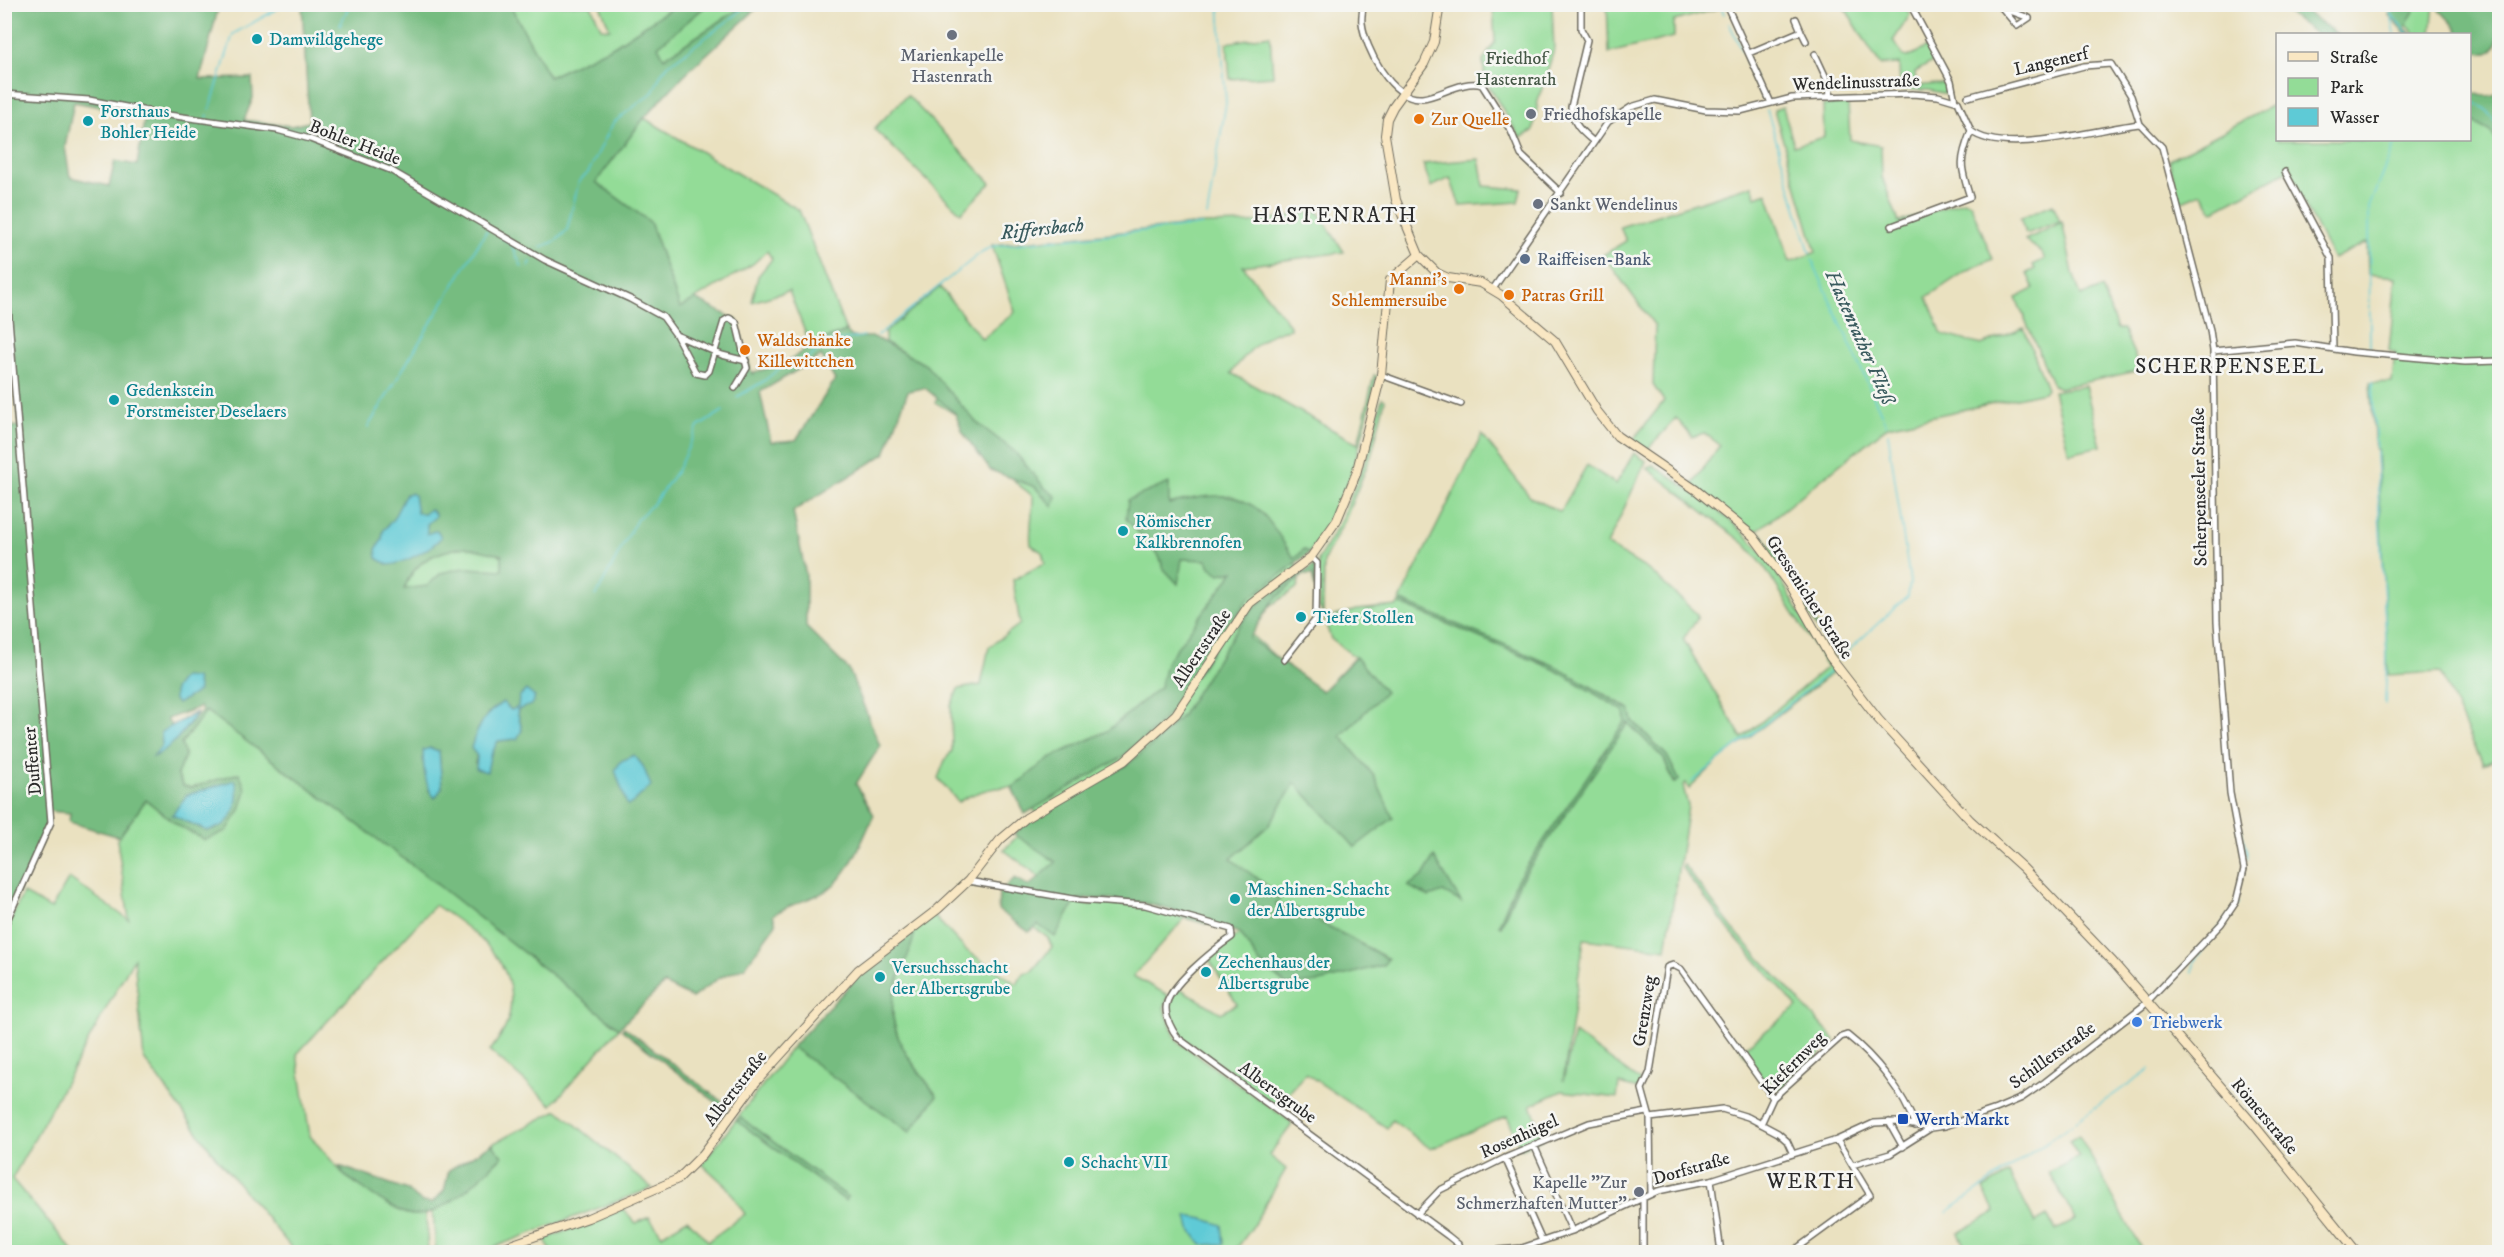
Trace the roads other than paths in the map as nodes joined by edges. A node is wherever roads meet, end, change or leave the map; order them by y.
1 (1363, 4) edge
2 (1440, 4) edge
3 (1581, 4) edge
4 (1726, 4) edge
5 (1910, 4) edge
6 (2001, 6) edge
7 (1796, 19) dead end
8 (1801, 31) junction
9 (1806, 41) dead end
10 (1749, 53) junction
11 (1815, 54) dead end
12 (1404, 92) junction
13 (4, 94) edge
14 (1830, 97) junction
15 (1968, 97) dead end
16 (1955, 101) junction
17 (1771, 103) junction
18 (2140, 124) junction
19 (1971, 131) junction
20 (1594, 142) junction
21 (2285, 172) dead end
22 (1561, 193) junction
23 (1892, 226) dead end
24 (1419, 255) junction
25 (4, 259) edge
26 (1493, 289) junction
27 (676, 335) junction
28 (2333, 349) junction
29 (2213, 351) junction
30 (716, 352) junction
31 (746, 361) junction
32 (2499, 361) edge
33 (1381, 375) junction
34 (735, 388) dead end
35 (1461, 404) dead end
36 (1311, 557) junction
37 (1284, 660) dead end
38 (968, 881) junction
39 (4, 927) edge
40 (2148, 1002) junction
41 (1773, 1098) junction
42 (1649, 1115) junction
43 (1889, 1122) junction
44 (1761, 1124) junction
45 (1915, 1126) junction
46 (1931, 1128) junction
47 (1848, 1135) joint
48 (1837, 1140) junction
49 (1534, 1145) junction
50 (1904, 1147) junction
51 (1792, 1152) junction
52 (1505, 1158) junction
53 (1852, 1165) junction
54 (1712, 1180) junction
55 (1651, 1194) junction
56 (1643, 1199) junction
57 (1417, 1214) junction
58 (1572, 1231) junction
59 (1542, 1241) junction
60 (490, 1252) edge
61 (1462, 1252) edge
62 (1475, 1252) edge
63 (1643, 1252) edge
64 (1721, 1252) edge
65 (1792, 1252) edge
66 (2356, 1252) edge

1 - 12 street
2 - 12 main road
3 - 20 street
4 - 10 street
5 - 16 street
6 - 6 street
7 - 8 street
8 - 9 street
8 - 10 street
10 - 17 street
11 - 14 street
12 - 22 street
12 - 24 main road
13 - 27 street, Bohler Heide
14 - 16 street, Wendelinusstraße
14 - 17 street, Wendelinusstraße
15 - 18 street, Langenerf
16 - 19 street
17 - 20 street, Wendelinusstraße
18 - 19 street
18 - 29 street, Scherpenseeler Straße
19 - 23 street
20 - 22 street, Wendelinusstraße
21 - 28 street
22 - 26 street, Wendelinusstraße
24 - 26 main road, Gressenicher Straße
24 - 33 main road, Albertstraße
25 - 39 street, Duffenter
26 - 40 main road, Gressenicher Straße
27 - 30 street
27 - 30 street
28 - 29 street
28 - 32 street
29 - 40 street, Scherpenseeler Straße
30 - 31 street
30 - 31 street
31 - 34 street
33 - 35 street
33 - 36 main road, Albertstraße
36 - 37 street
36 - 38 main road, Albertstraße
38 - 57 street, Albertsgrube
38 - 60 main road, Albertstraße
40 - 46 street, Schillerstraße
40 - 66 main road, Römerstraße
41 - 42 street, Grenzweg
41 - 44 street, Kiefernweg
41 - 45 street, Kiefernweg
42 - 44 street, Rosenhügel
42 - 49 street, Rosenhügel
42 - 55 street, Grenzweg
43 - 45 street, Schillerstraße
43 - 47 street, Schillerstraße
43 - 50 street
44 - 51 street, Rosenhügel
45 - 46 street, Schillerstraße
46 - 50 street, Schillerstraße
47 - 48 street, Dorfstraße
48 - 51 street, Dorfstraße
48 - 53 street
49 - 52 street, Rosenhügel
49 - 58 street
50 - 53 street, Schillerstraße
51 - 54 street, Dorfstraße
52 - 57 street, Rosenhügel
52 - 59 street
53 - 65 street
54 - 55 street, Dorfstraße
54 - 64 street
55 - 56 street, Dorfstraße
56 - 58 street, Dorfstraße
56 - 63 street
57 - 61 street, Albertsgrube
58 - 59 street, Dorfstraße
59 - 62 street, Dorfstraße

